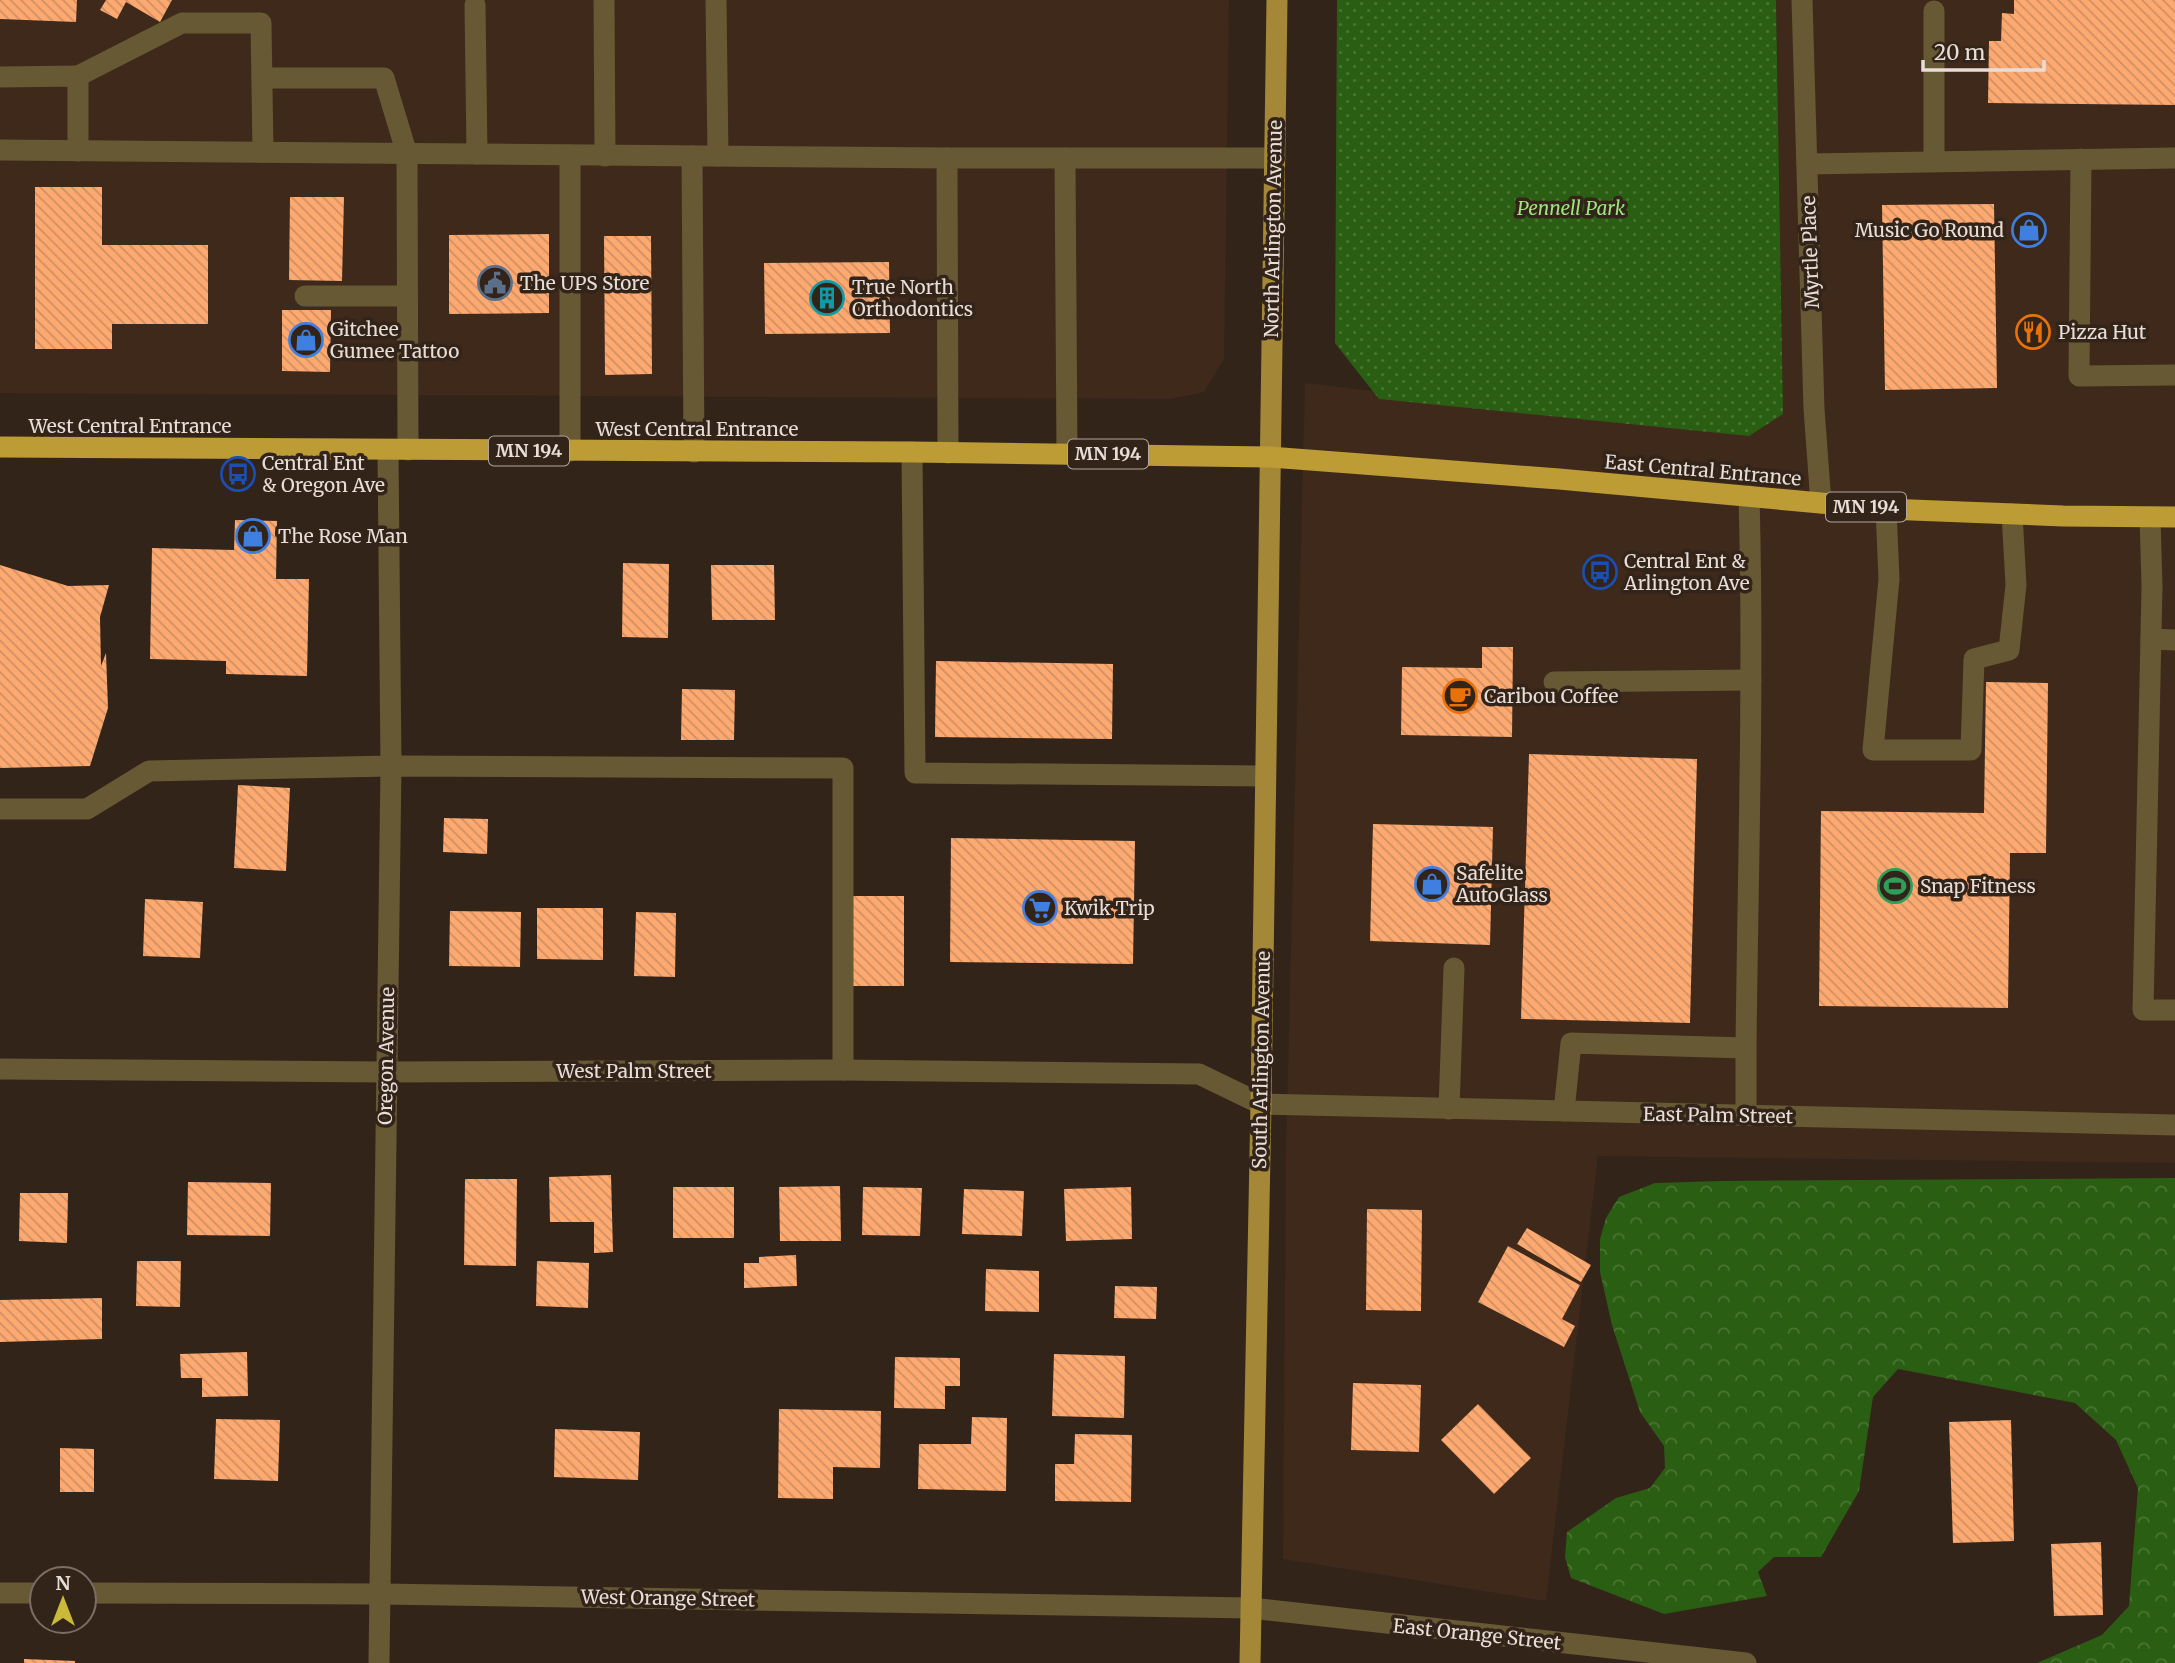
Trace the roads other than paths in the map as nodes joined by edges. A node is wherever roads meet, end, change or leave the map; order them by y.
1 (604, 0) edge
2 (716, 0) edge
3 (1276, 0) edge
4 (1802, 0) edge
5 (475, 5) dead end
6 (1934, 10) dead end
7 (78, 76) junction
8 (0, 77) edge
9 (262, 78) junction
10 (0, 150) edge
11 (78, 151) junction
12 (263, 152) junction
13 (407, 154) junction
14 (477, 155) junction
15 (570, 155) junction
16 (605, 156) junction
17 (692, 156) junction
18 (718, 156) junction
19 (1275, 158) junction
20 (2175, 158) edge
21 (947, 159) junction
22 (1065, 159) junction
23 (2081, 159) junction
24 (1934, 161) junction
25 (1807, 164) junction
26 (305, 296) dead end
27 (407, 296) junction
28 (2175, 375) edge
29 (0, 447) edge
30 (398, 450) junction
31 (570, 451) junction
32 (694, 452) junction
33 (912, 452) junction
34 (948, 453) junction
35 (1067, 454) junction
36 (1269, 457) junction
37 (1749, 496) junction
38 (1821, 503) junction
39 (1886, 509) junction
40 (2012, 514) junction
41 (2150, 517) junction
42 (2175, 517) edge
43 (2151, 639) junction
44 (2175, 640) edge
45 (1751, 680) junction
46 (1554, 682) dead end
47 (391, 766) junction
48 (1264, 776) junction
49 (0, 809) edge
50 (1454, 968) dead end
51 (2175, 1010) edge
52 (1746, 1048) junction
53 (0, 1069) edge
54 (843, 1070) junction
55 (386, 1072) junction
56 (1261, 1104) junction
57 (1449, 1109) junction
58 (1564, 1111) junction
59 (1746, 1115) junction
60 (2175, 1125) edge
61 (0, 1593) edge
62 (28, 1593) edge
63 (98, 1593) edge
64 (381, 1594) junction
65 (1251, 1608) junction
66 (379, 1663) edge
67 (1250, 1663) edge
68 (1746, 1663) edge

1 - 16 street
2 - 18 street
3 - 19 main road, North Arlington Avenue
4 - 25 street, Myrtle Place
5 - 14 street
6 - 24 street
7 - 8 street
7 - 9 street
7 - 11 street
9 - 12 street
9 - 13 street, Oregon Avenue
10 - 11 street
11 - 12 street
12 - 13 street
13 - 14 street
13 - 27 street, Oregon Avenue
14 - 15 street
15 - 16 street
15 - 31 street
16 - 17 street
17 - 18 street
17 - 32 street
18 - 21 street
19 - 22 street
19 - 36 main road, North Arlington Avenue
20 - 23 street
21 - 22 street
21 - 34 street
22 - 35 street
23 - 24 street
23 - 28 street
24 - 25 street
25 - 38 street, Myrtle Place
26 - 27 street
27 - 30 street, Oregon Avenue
29 - 30 highway, West Central Entrance / MN 194
30 - 31 highway, West Central Entrance / MN 194
30 - 47 street, Oregon Avenue
31 - 32 highway, West Central Entrance / MN 194
32 - 33 highway, West Central Entrance / MN 194
33 - 34 highway, West Central Entrance / MN 194
33 - 48 street
34 - 35 highway, West Central Entrance / MN 194
35 - 36 highway, West Central Entrance / MN 194
36 - 37 highway, East Central Entrance / MN 194
36 - 48 main road, South Arlington Avenue
37 - 38 highway, East Central Entrance / MN 194
37 - 45 street
38 - 39 highway, East Central Entrance / MN 194
39 - 40 highway, East Central Entrance / MN 194
39 - 40 street
40 - 41 highway, East Central Entrance / MN 194
41 - 42 highway, East Central Entrance / MN 194
41 - 43 street
43 - 44 street
43 - 51 street
45 - 46 street
45 - 52 street
47 - 49 street
47 - 54 street
47 - 55 street, Oregon Avenue
48 - 56 main road, South Arlington Avenue
50 - 57 street
52 - 58 street
52 - 59 street
53 - 55 street, West Palm Street
54 - 55 street, West Palm Street
54 - 56 street, West Palm Street
55 - 64 street, Oregon Avenue
56 - 57 street, East Palm Street
56 - 65 main road, South Arlington Avenue
57 - 58 street, East Palm Street
58 - 59 street, East Palm Street
59 - 60 street, East Palm Street
61 - 62 street
63 - 64 street, West Orange Street
64 - 65 street, West Orange Street
64 - 66 street, Oregon Avenue
65 - 67 main road, South Arlington Avenue
65 - 68 street, East Orange Street

